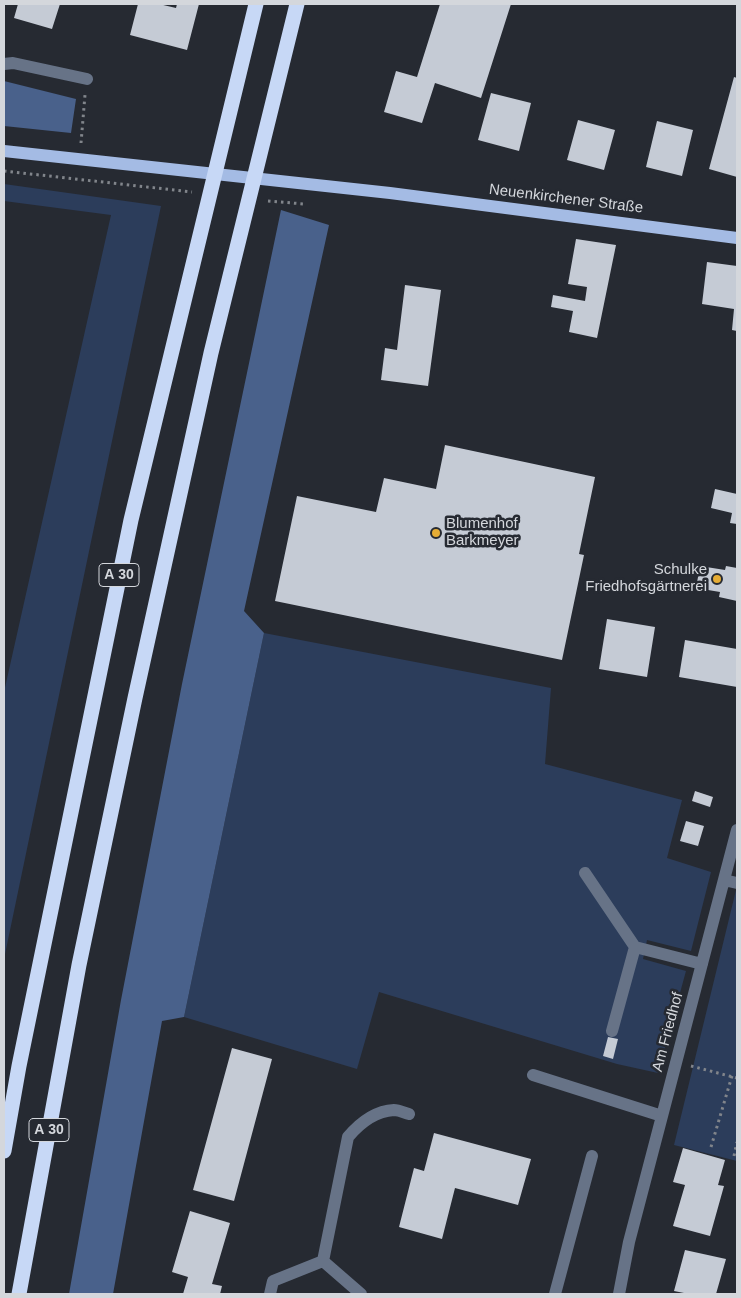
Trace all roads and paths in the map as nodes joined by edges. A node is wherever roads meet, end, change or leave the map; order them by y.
1 (256, 4) edge
2 (297, 4) edge
3 (4, 64) edge
4 (87, 79) joint
5 (82, 141) dead end
6 (4, 152) edge
7 (4, 171) edge
8 (124, 184) dead end
9 (737, 238) edge
10 (737, 830) edge
11 (585, 873) dead end
12 (724, 880) junction
13 (737, 883) edge
14 (634, 947) junction
15 (702, 964) junction
16 (612, 1032) dead end
17 (676, 1062) junction
18 (533, 1075) dead end
19 (732, 1076) junction
20 (737, 1078) edge
21 (409, 1114) dead end
22 (662, 1116) junction
23 (737, 1142) edge
24 (711, 1147) dead end
25 (4, 1151) edge
26 (592, 1156) dead end
27 (734, 1156) dead end
28 (323, 1261) junction
29 (19, 1294) edge
30 (270, 1294) edge
31 (361, 1294) edge
32 (556, 1294) edge
33 (618, 1294) edge

1 - 25 highway, A 30
2 - 29 highway, A 30
3 - 4 street
4 - 5 path
6 - 9 main road, Neuenkirchener Straße
7 - 8 path
10 - 12 street, Am Friedhof
11 - 14 street
12 - 13 street
12 - 15 street, Am Friedhof
14 - 15 street
14 - 16 street
15 - 17 street, Am Friedhof
17 - 19 path
17 - 22 street, Am Friedhof
18 - 22 street
19 - 20 path
19 - 24 path
21 - 28 street
22 - 33 street, Am Friedhof
23 - 27 path
26 - 32 street
28 - 30 street
28 - 31 street

